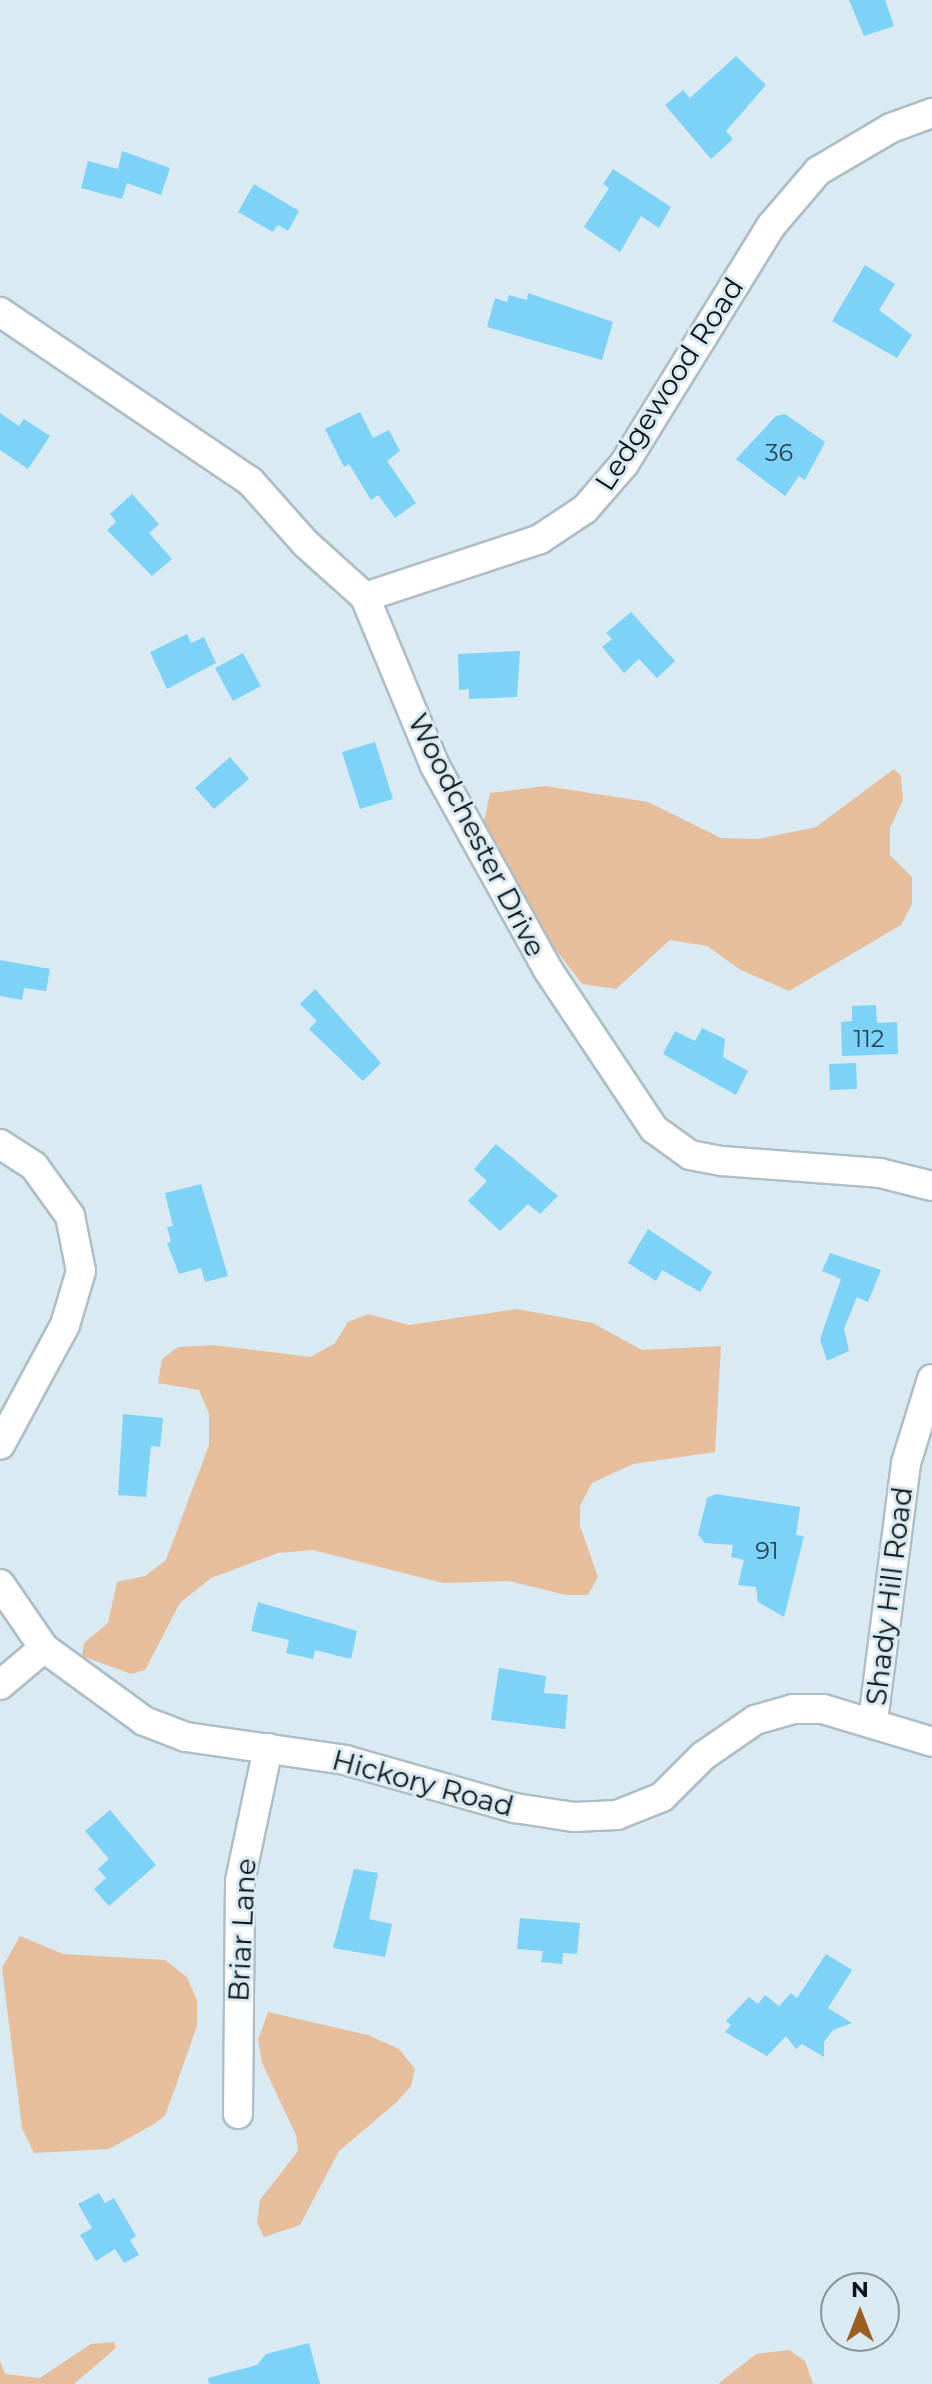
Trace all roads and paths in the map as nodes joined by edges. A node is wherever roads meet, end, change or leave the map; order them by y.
1 (932, 113) edge
2 (0, 312) edge
3 (365, 597) junction
4 (0, 1144) edge
5 (932, 1186) edge
6 (932, 1379) edge
7 (0, 1445) edge
8 (0, 1584) edge
9 (44, 1648) junction
10 (0, 1685) edge
11 (873, 1721) junction
12 (932, 1742) edge
13 (268, 1748) junction
14 (238, 2114) dead end

1 - 3 street, Ledgewood Road
2 - 3 street, Woodchester Drive
3 - 5 street, Woodchester Drive
4 - 7 street
6 - 11 street, Shady Hill Road
8 - 9 street, Hickory Road
9 - 10 street
9 - 13 street, Hickory Road
11 - 12 street, Hickory Road
11 - 13 street, Hickory Road
13 - 14 street, Briar Lane

